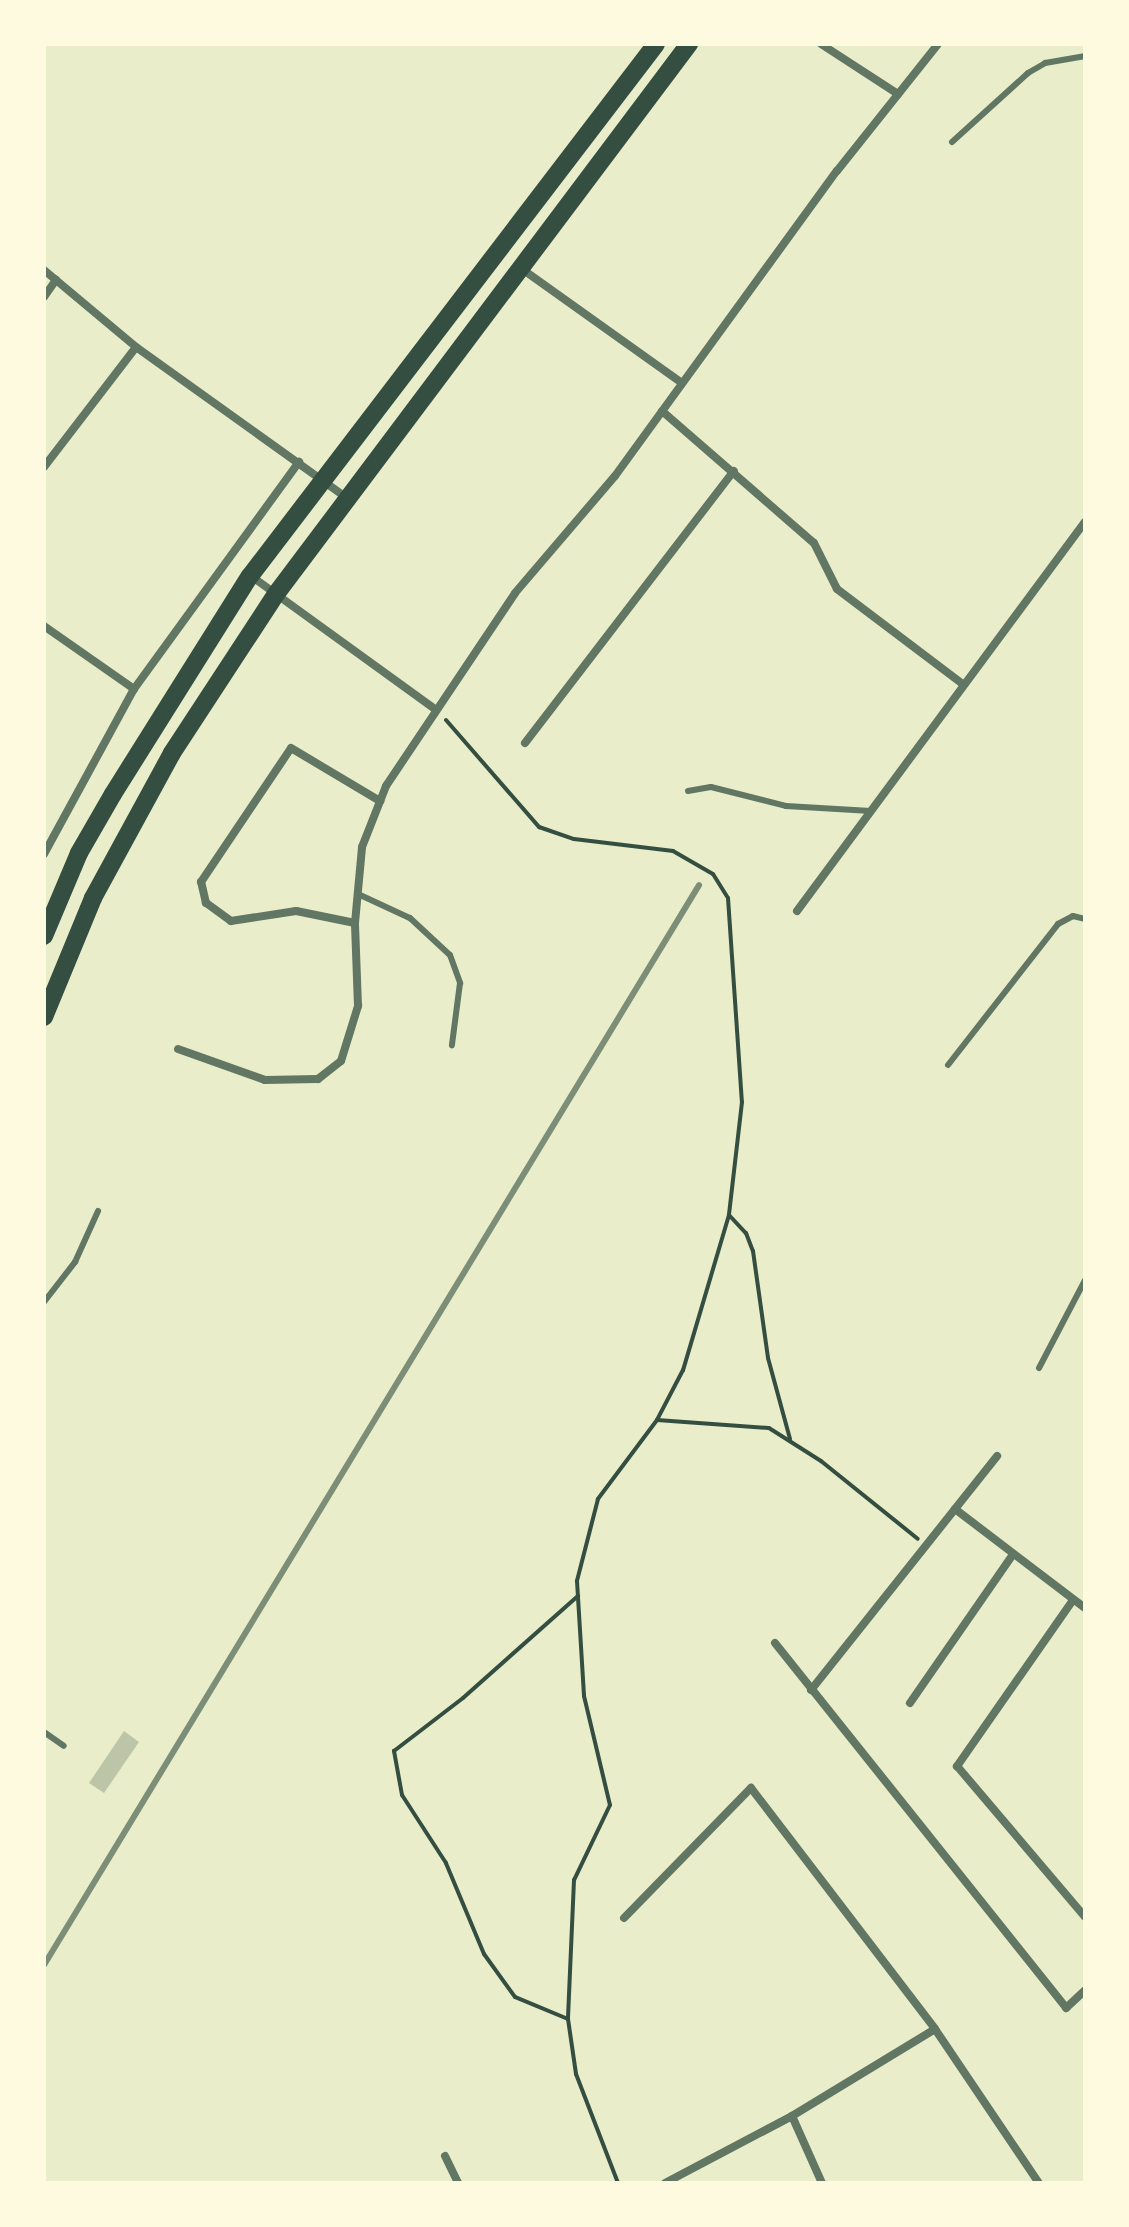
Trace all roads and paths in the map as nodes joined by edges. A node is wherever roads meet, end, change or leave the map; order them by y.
1 (656, 44) edge
2 (689, 44) edge
3 (821, 44) edge
4 (938, 44) edge
5 (1085, 56) edge
6 (898, 94) junction
7 (952, 142) dead end
8 (522, 268) junction
9 (44, 270) edge
10 (56, 280) junction
11 (44, 297) edge
12 (136, 347) junction
13 (682, 383) junction
14 (662, 411) junction
15 (299, 462) junction
16 (44, 467) edge
17 (734, 471) junction
18 (322, 479) junction
19 (349, 500) junction
20 (1085, 522) edge
21 (250, 576) junction
22 (276, 594) junction
23 (44, 626) edge
24 (964, 685) junction
25 (134, 689) junction
26 (435, 709) junction
27 (525, 743) dead end
28 (688, 791) dead end
29 (380, 801) junction
30 (871, 811) junction
31 (44, 854) edge
32 (358, 894) junction
33 (797, 911) dead end
34 (1085, 919) edge
35 (355, 923) junction
36 (44, 936) edge
37 (44, 1017) edge
38 (452, 1045) dead end
39 (178, 1049) dead end
40 (948, 1065) dead end
41 (98, 1211) dead end
42 (729, 1215) junction
43 (1085, 1280) edge
44 (44, 1302) edge
45 (1039, 1368) dead end
46 (657, 1420) junction
47 (790, 1439) junction
48 (997, 1456) dead end
49 (955, 1509) junction
50 (926, 1545) junction
51 (1013, 1554) junction
52 (578, 1596) junction
53 (1073, 1600) junction
54 (1085, 1608) edge
55 (775, 1643) dead end
56 (811, 1690) junction
57 (910, 1703) dead end
58 (44, 1732) edge
59 (64, 1746) dead end
60 (1085, 1917) edge
61 (624, 1918) dead end
62 (1085, 1990) edge
63 (568, 2019) junction
64 (935, 2029) junction
65 (792, 2116) junction
66 (445, 2156) dead end
67 (458, 2183) edge
68 (618, 2183) edge
69 (665, 2183) edge
70 (822, 2183) edge
71 (1039, 2183) edge

1 - 18 main road
2 - 8 main road
3 - 6 street
4 - 6 street
5 - 7 lane
6 - 13 street
8 - 13 street
8 - 19 main road
9 - 10 street
10 - 11 street
10 - 12 street
12 - 15 street
12 - 16 street
13 - 14 street
14 - 17 street
14 - 26 street
15 - 18 street
15 - 25 street
17 - 24 street
17 - 27 street
18 - 19 street
18 - 21 main road
19 - 22 main road
20 - 24 street
21 - 22 street
21 - 36 main road
22 - 26 street
22 - 37 main road
23 - 25 street
24 - 30 street
25 - 31 street
26 - 29 street
26 - 42 path
28 - 30 lane
29 - 32 street
29 - 35 street
30 - 33 street
32 - 35 street
32 - 38 lane
34 - 40 lane
35 - 39 street
41 - 44 lane
42 - 46 path
42 - 47 path
43 - 45 lane
46 - 47 path
46 - 52 path
47 - 50 path
48 - 49 street
49 - 50 street
49 - 51 street
50 - 56 street
51 - 53 street
51 - 57 street
52 - 63 path
52 - 63 path
53 - 54 street
53 - 60 street
55 - 56 street
56 - 62 street
58 - 59 lane
61 - 64 street
63 - 68 path
64 - 65 street
64 - 71 street
65 - 69 street
65 - 70 street
66 - 67 street

